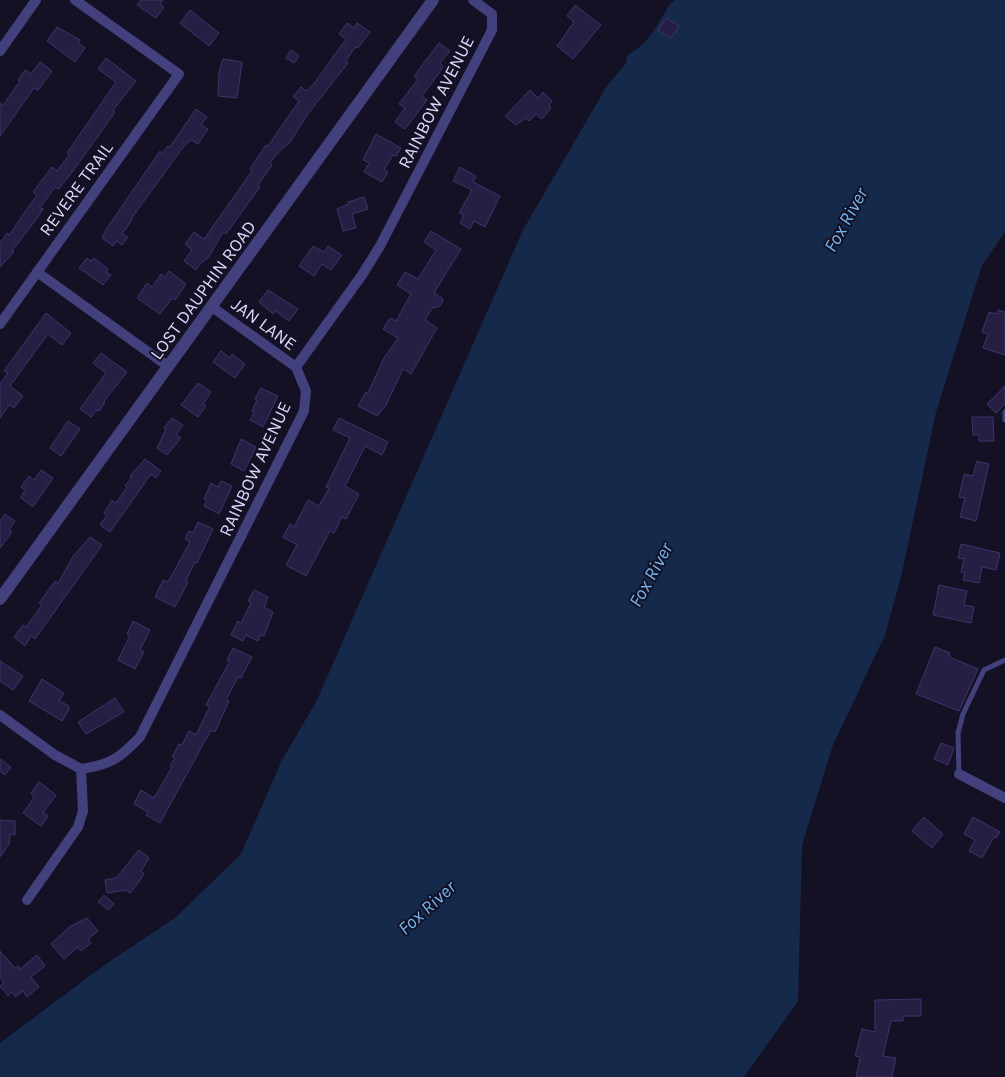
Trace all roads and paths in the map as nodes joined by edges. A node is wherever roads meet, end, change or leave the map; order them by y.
1 (36, 0) edge
2 (75, 0) edge
3 (433, 0) edge
4 (473, 0) edge
5 (0, 51) edge
6 (37, 272) junction
7 (212, 307) junction
8 (0, 324) edge
9 (169, 367) junction
10 (296, 367) junction
11 (1005, 412) edge
12 (1005, 420) edge
13 (0, 599) edge
14 (1005, 660) edge
15 (0, 715) edge
16 (81, 769) junction
17 (959, 774) joint
18 (1005, 798) edge
19 (28, 900) dead end

1 - 5 street
2 - 6 street, REVERE TRAIL
3 - 7 street, LOST DAUPHIN ROAD
4 - 10 street, RAINBOW AVENUE
6 - 8 street, REVERE TRAIL
6 - 9 street
7 - 9 street, LOST DAUPHIN ROAD
7 - 10 street, JAN LANE
9 - 13 street, LOST DAUPHIN ROAD
10 - 16 street, RAINBOW AVENUE
11 - 12 lane
14 - 17 lane
15 - 16 street
16 - 19 street
17 - 18 street

